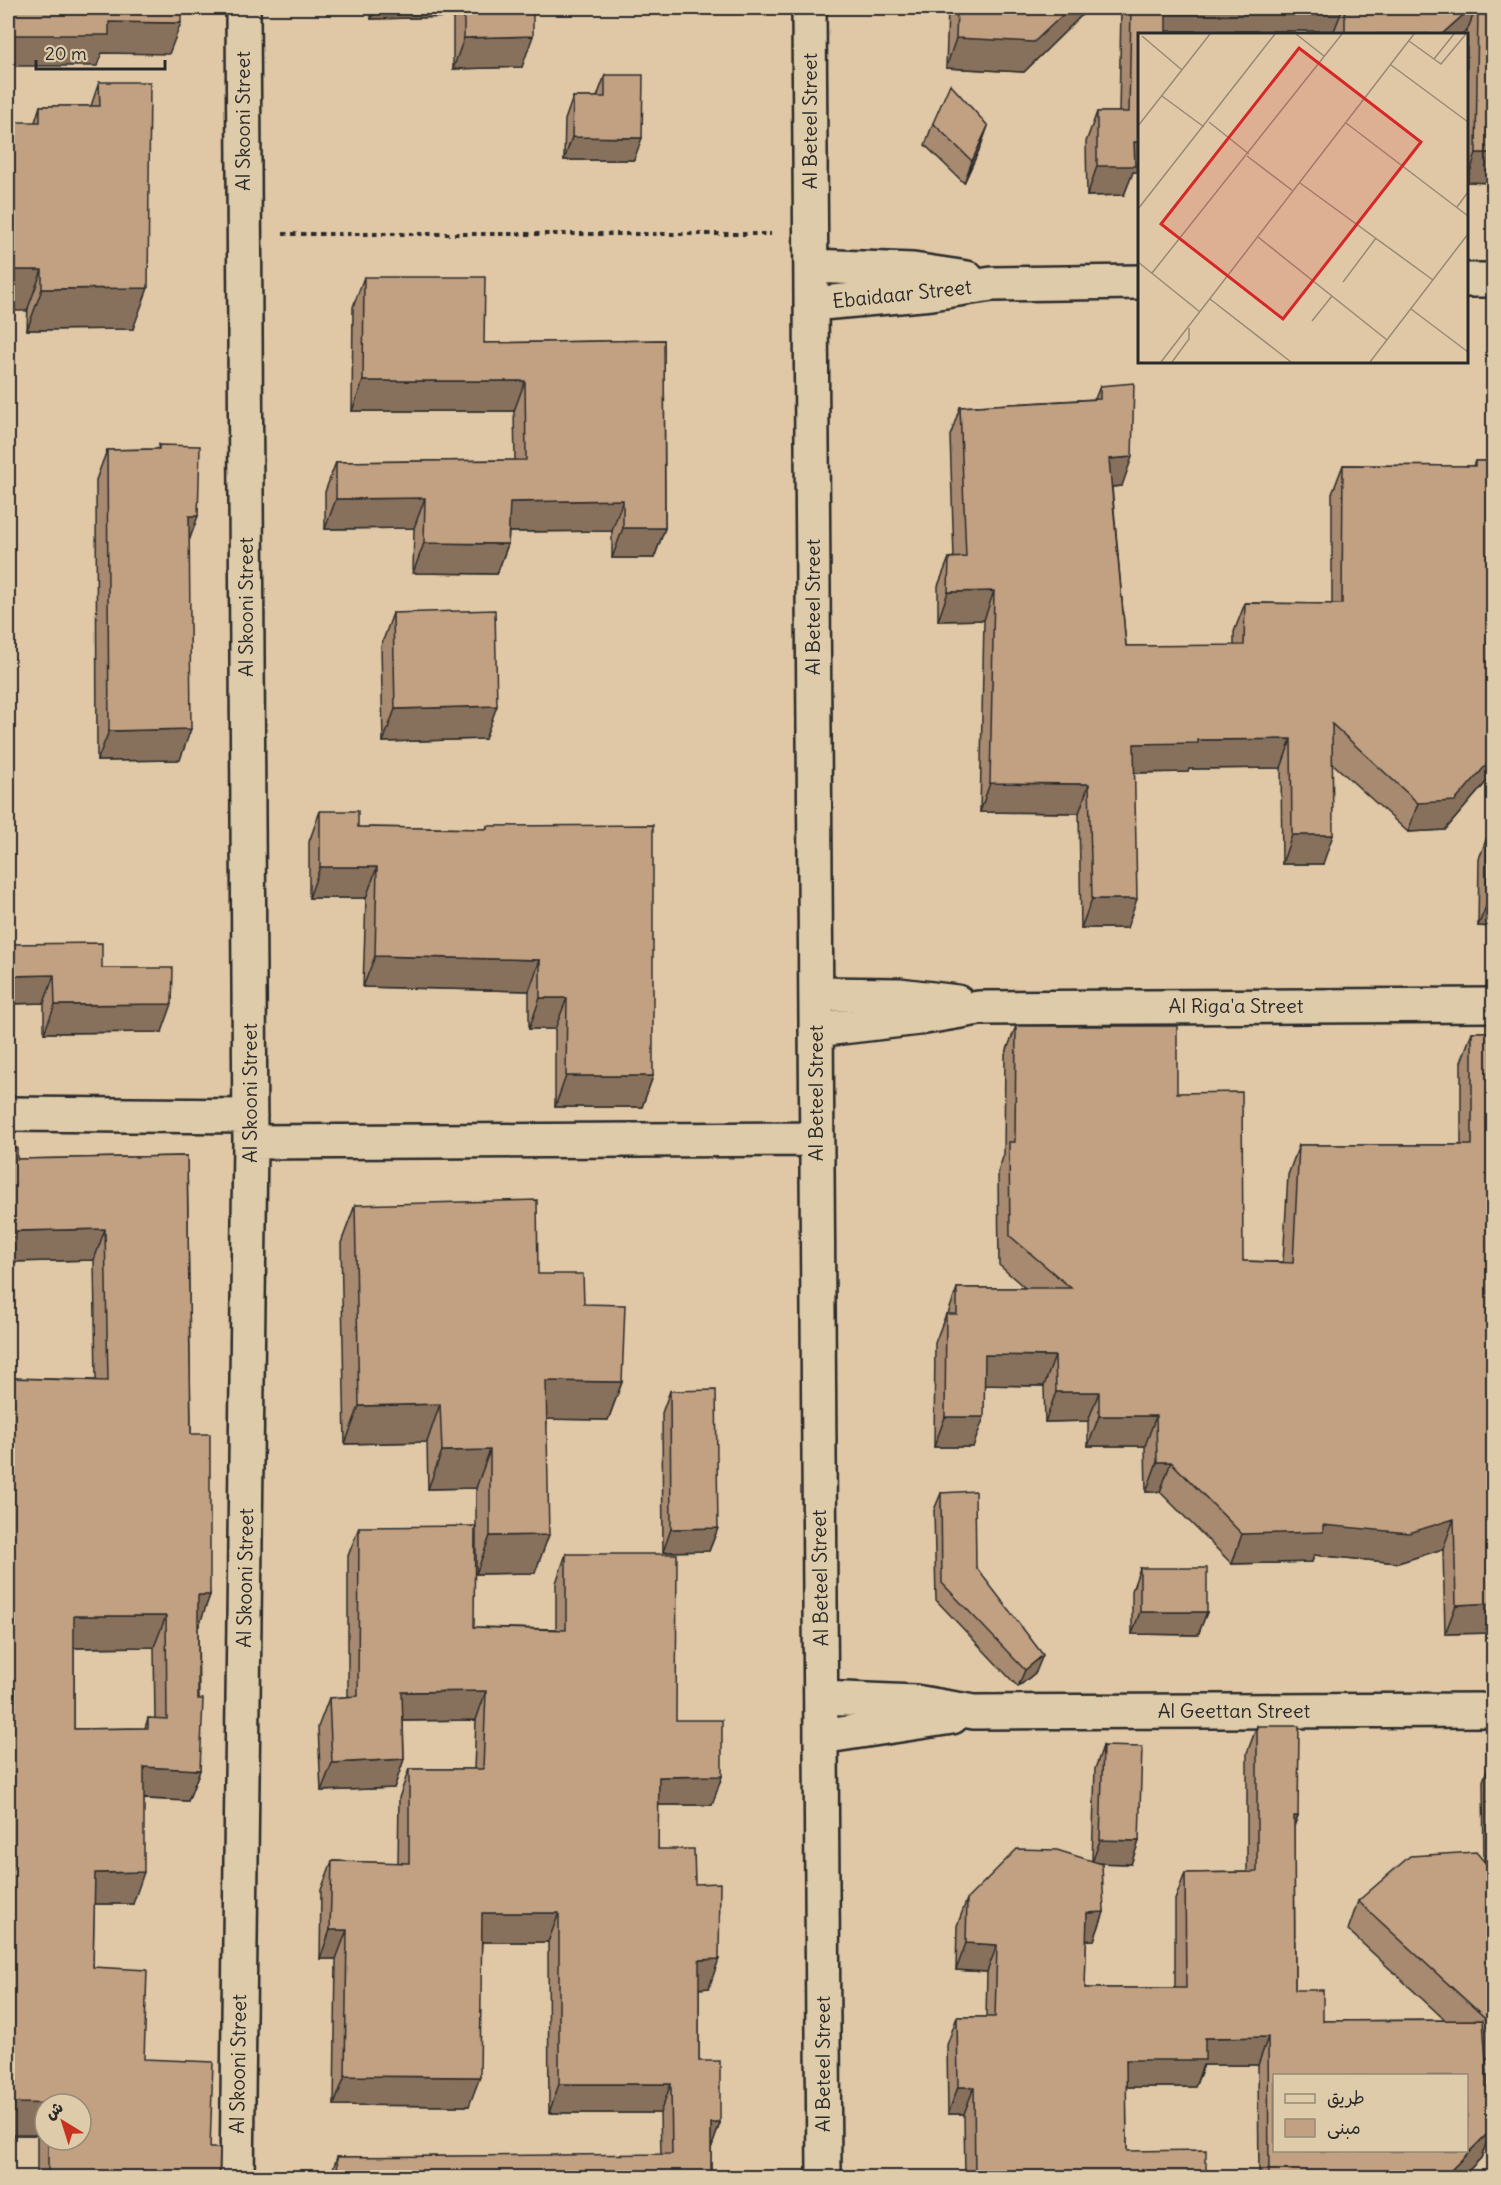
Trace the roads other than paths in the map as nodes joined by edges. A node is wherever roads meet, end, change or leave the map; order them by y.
1 (243, 8) edge
2 (809, 8) edge
3 (811, 266) junction
4 (1468, 280) edge
5 (1494, 280) edge
6 (1138, 282) edge
7 (992, 284) junction
8 (811, 304) junction
9 (816, 994) junction
10 (1494, 1005) edge
11 (979, 1008) junction
12 (816, 1029) junction
13 (8, 1114) edge
14 (250, 1129) junction
15 (816, 1139) junction
16 (821, 1698) junction
17 (1494, 1710) edge
18 (974, 1712) junction
19 (821, 1737) junction
20 (237, 2178) edge
21 (824, 2178) edge

1 - 14 street, Al Skooni Street
2 - 3 street, Al Beteel Street
3 - 7 street, Ebaidaar Street
3 - 8 street, Al Beteel Street
4 - 5 street
6 - 7 street, Ebaidaar Street
7 - 8 street, Ebaidaar Street
8 - 9 street, Al Beteel Street
9 - 11 street, Al Riga'a Street
9 - 12 street, Al Beteel Street
10 - 11 street, Al Riga'a Street
11 - 12 street, Al Riga'a Street
12 - 15 street, Al Beteel Street
13 - 14 street
14 - 15 street
14 - 20 street, Al Skooni Street
15 - 16 street, Al Beteel Street
16 - 18 street, Al Geettan Street
16 - 19 street, Al Beteel Street
17 - 18 street, Al Geettan Street
18 - 19 street, Al Geettan Street
19 - 21 street, Al Beteel Street

